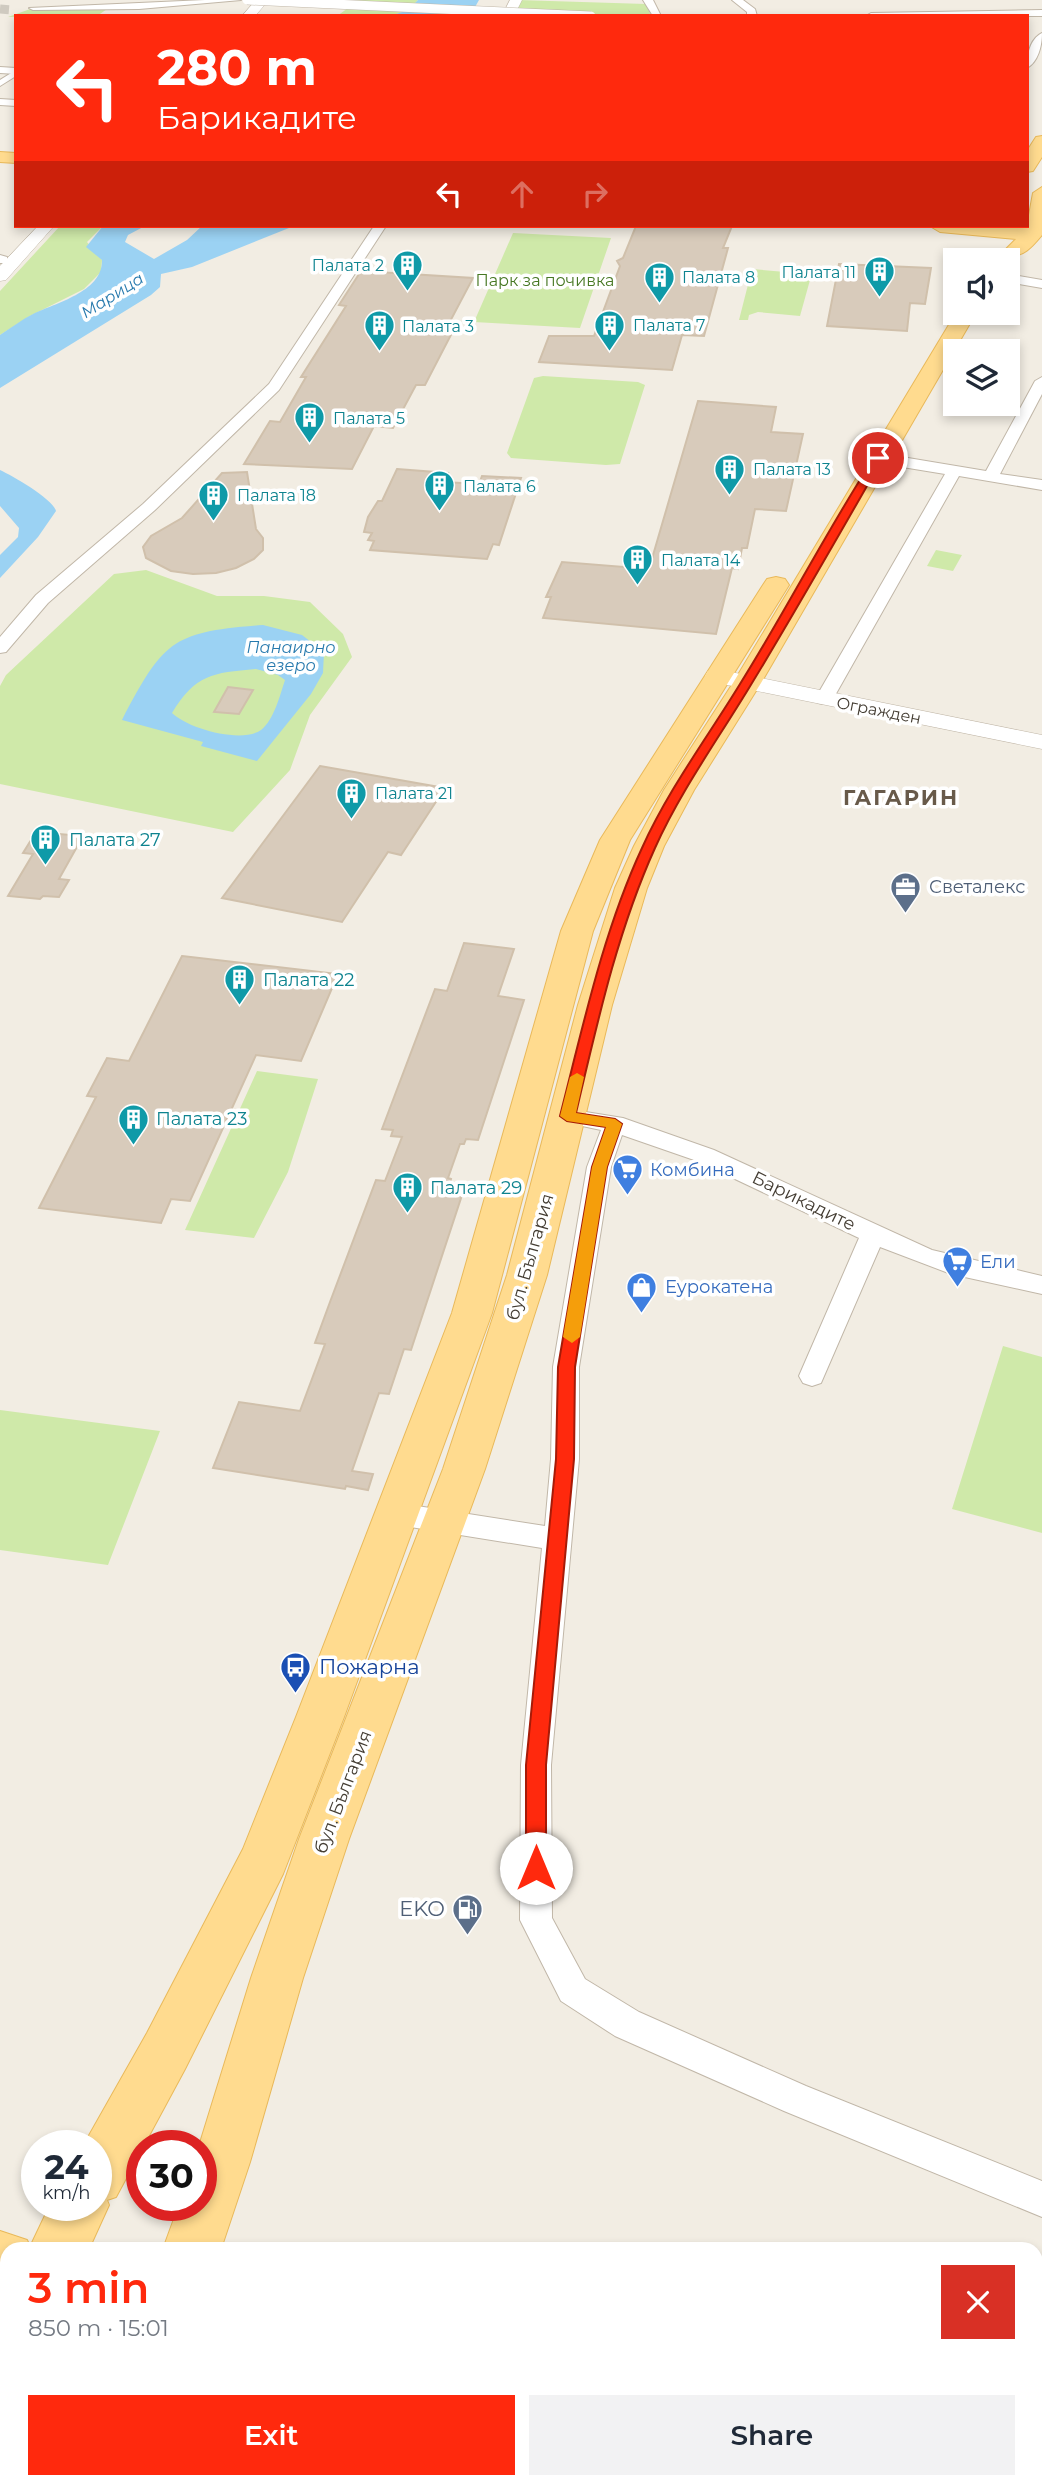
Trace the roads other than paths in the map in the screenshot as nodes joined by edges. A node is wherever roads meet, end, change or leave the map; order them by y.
1 (215, 0) edge
2 (237, 0) edge
3 (247, 0) edge
4 (262, 0) edge
5 (737, 0) edge
6 (999, 0) edge
7 (112, 4) edge
8 (33, 8) tunnel mouth
9 (1042, 10) edge
10 (1010, 11) junction
11 (250, 14) edge
12 (548, 14) edge
13 (752, 14) edge
14 (931, 14) edge
15 (1042, 36) edge
16 (1032, 60) edge
17 (1042, 193) edge
18 (1036, 225) edge
19 (44, 228) edge
20 (379, 228) edge
21 (976, 228) edge
22 (979, 248) edge
23 (1016, 248) edge
24 (1, 265) edge
25 (1020, 280) edge
26 (1042, 284) edge
27 (943, 316) edge
28 (959, 325) edge
29 (1042, 382) edge
30 (878, 458) junction
31 (954, 471) junction
32 (991, 477) junction
33 (1042, 485) edge
34 (0, 648) edge
35 (732, 680) junction
36 (824, 699) junction
37 (1042, 741) edge
38 (567, 1116) junction
39 (615, 1124) junction
40 (873, 1234) junction
41 (1042, 1285) edge
42 (813, 1376) dead end
43 (398, 1514) junction
44 (445, 1521) junction
45 (556, 1539) junction
46 (112, 2148) edge
47 (1042, 2199) edge
48 (73, 2221) edge
49 (62, 2242) edge
50 (194, 2242) edge

1 - 2 street
1 - 7 street
3 - 12 street, bridge
4 - 11 street
5 - 13 street
6 - 10 street
7 - 8 street
9 - 10 street
10 - 14 street
15 - 16 street
17 - 18 main road
18 - 23 main road
19 - 24 street
20 - 34 street
21 - 22 main road
25 - 26 street
27 - 35 main road
28 - 30 main road, бул. България
29 - 32 street
30 - 31 street
30 - 35 main road, бул. България
31 - 32 street
31 - 36 street
32 - 33 street
35 - 36 street, Огражден
35 - 38 main road, бул. България
35 - 43 main road
36 - 37 street, Огражден
38 - 39 street, Барикадите
38 - 44 main road, бул. България
39 - 40 street, Барикадите
39 - 45 street
40 - 41 street, Барикадите
40 - 42 street
43 - 44 street
43 - 46 main road
44 - 45 street
44 - 50 main road, бул. България
45 - 47 street
48 - 49 main road

